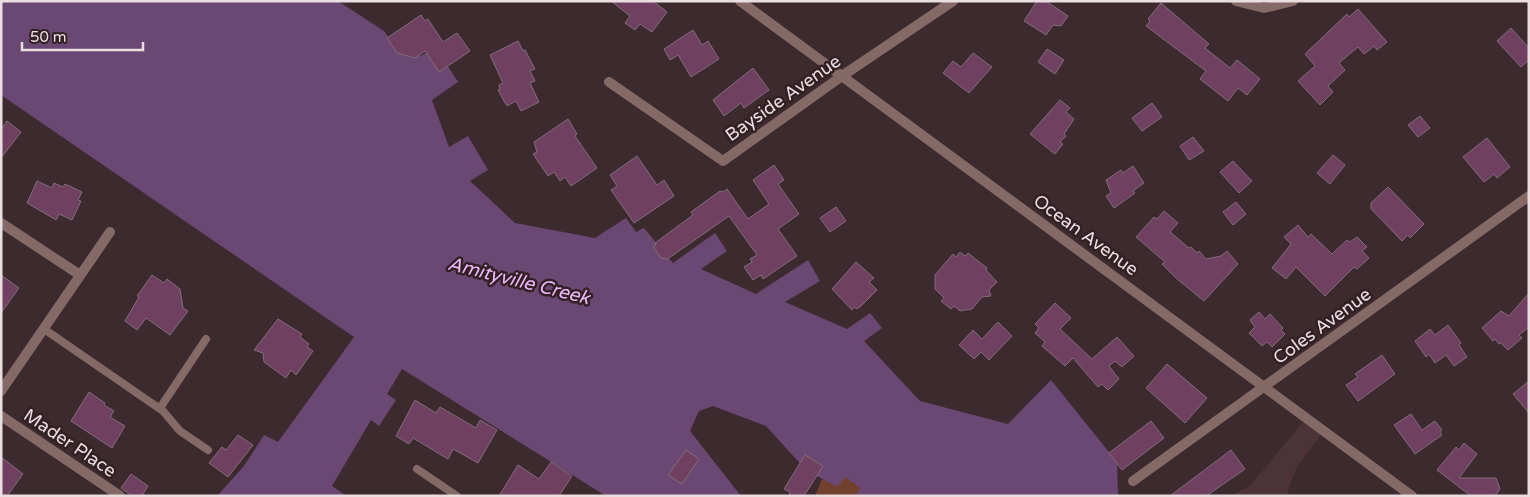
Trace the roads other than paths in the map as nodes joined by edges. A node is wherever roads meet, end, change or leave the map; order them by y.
1 (740, 1) edge
2 (953, 1) edge
3 (1236, 1) edge
4 (1294, 1) edge
5 (842, 76) junction
6 (609, 82) dead end
7 (1529, 196) edge
8 (1, 223) edge
9 (110, 232) dead end
10 (80, 275) junction
11 (44, 329) junction
12 (206, 339) dead end
13 (1265, 388) junction
14 (1, 391) edge
15 (160, 408) junction
16 (1, 416) edge
17 (208, 450) dead end
18 (416, 469) dead end
19 (1133, 481) dead end
20 (120, 496) edge
21 (457, 496) edge
22 (1412, 496) edge

1 - 5 street, Ocean Avenue
2 - 5 street, Bayside Avenue
3 - 4 street
5 - 6 street, Bayside Avenue
5 - 13 street, Ocean Avenue
7 - 13 street, Coles Avenue
8 - 10 street
9 - 10 street
10 - 11 street
11 - 14 street
11 - 15 lane
12 - 15 lane
13 - 19 street, Coles Avenue
13 - 22 street, Ocean Avenue
15 - 17 lane
16 - 20 street, Mader Place
18 - 21 lane

